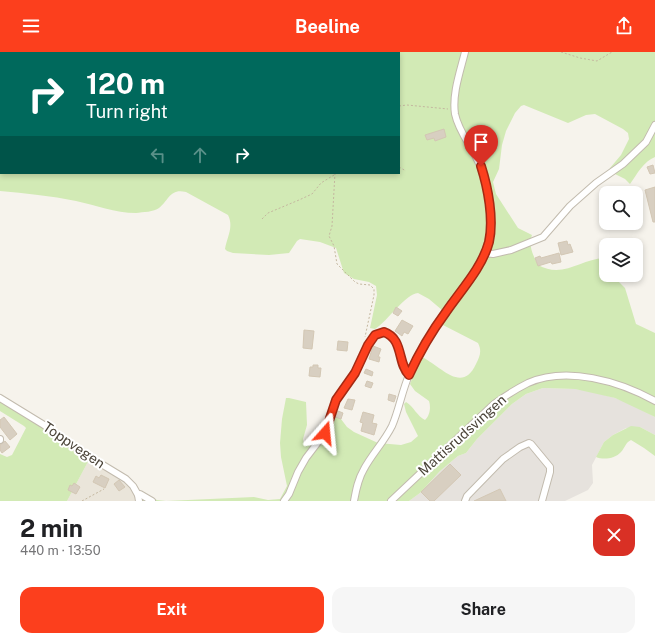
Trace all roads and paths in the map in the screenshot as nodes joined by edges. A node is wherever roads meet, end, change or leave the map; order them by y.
1 (465, 52) edge
2 (561, 52) edge
3 (612, 52) edge
4 (400, 106) edge
5 (455, 110) junction
6 (655, 125) edge
7 (400, 168) edge
8 (406, 171) dead end
9 (335, 174) edge
10 (262, 219) dead end
11 (485, 253) junction
12 (368, 345) junction
13 (409, 375) junction
14 (0, 398) edge
15 (655, 401) edge
16 (104, 489) dead end
17 (138, 498) edge
18 (82, 501) edge
19 (152, 501) edge
20 (284, 501) edge
21 (354, 501) edge
22 (391, 501) edge
23 (465, 501) edge
24 (542, 501) edge

1 - 5 street
2 - 3 path
4 - 5 path
5 - 11 street
6 - 11 street
7 - 8 path
9 - 10 path
9 - 12 path
11 - 13 street
12 - 13 street
12 - 20 street
13 - 21 street
14 - 17 street, Toppvegen
15 - 22 street, Mattisrudsvingen
16 - 18 path
17 - 19 street
23 - 24 street

